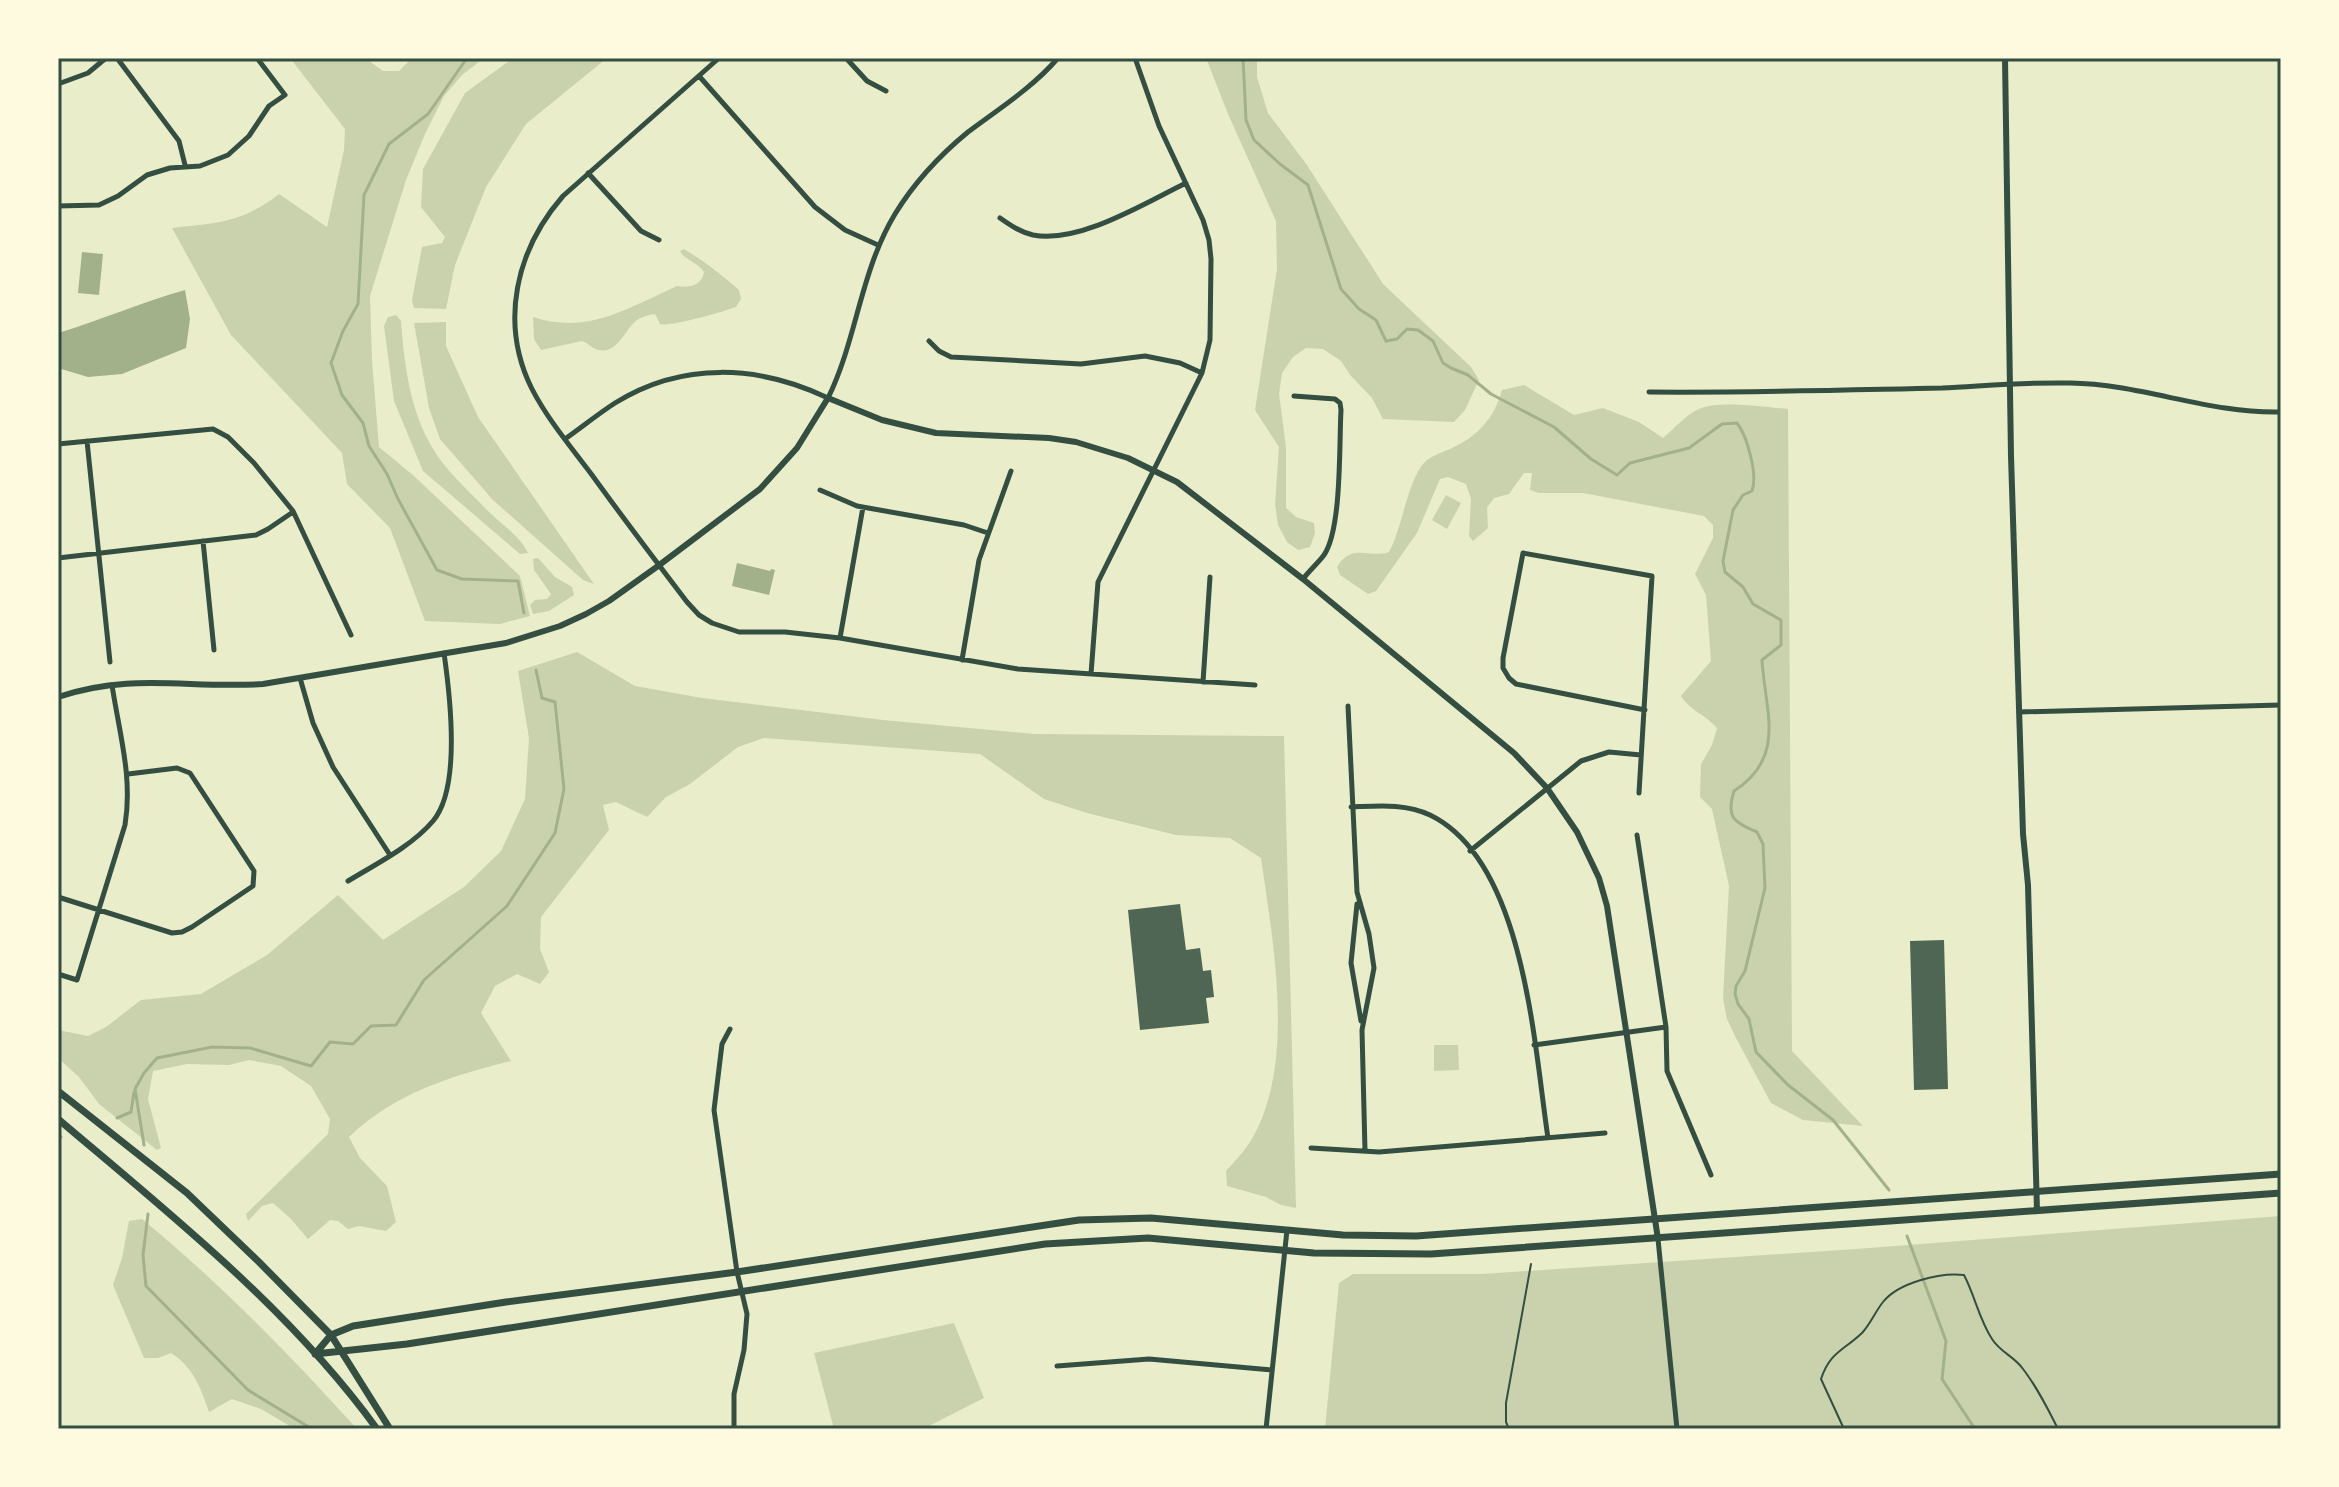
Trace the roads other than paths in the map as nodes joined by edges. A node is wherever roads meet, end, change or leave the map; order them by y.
1 (106, 58) edge
2 (117, 58) edge
3 (257, 58) edge
4 (719, 58) edge
5 (846, 58) edge
6 (1058, 58) edge
7 (1135, 58) edge
8 (2005, 58) edge
9 (699, 76) junction
10 (58, 84) edge
11 (886, 91) dead end
12 (185, 165) junction
13 (588, 173) junction
14 (1186, 183) junction
15 (58, 206) edge
16 (1000, 218) dead end
17 (659, 240) dead end
18 (878, 245) junction
19 (929, 341) dead end
20 (1202, 373) junction
21 (2010, 386) junction
22 (1649, 392) dead end
23 (1294, 396) dead end
24 (828, 398) junction
25 (2281, 412) edge
26 (565, 439) junction
27 (87, 441) junction
28 (58, 444) edge
29 (1154, 469) junction
30 (1011, 471) dead end
31 (820, 490) dead end
32 (863, 507) junction
33 (293, 511) junction
34 (988, 533) junction
35 (203, 541) junction
36 (97, 554) junction
37 (58, 558) edge
38 (658, 566) junction
39 (1210, 577) dead end
40 (1303, 579) junction
41 (351, 635) dead end
42 (840, 638) junction
43 (214, 650) dead end
44 (444, 653) junction
45 (962, 660) junction
46 (110, 662) dead end
47 (1091, 674) junction
48 (300, 678) junction
49 (1203, 682) junction
50 (112, 684) junction
51 (1255, 685) dead end
52 (58, 697) edge
53 (2281, 705) edge
54 (1348, 706) dead end
55 (1645, 710) junction
56 (2019, 712) junction
57 (1641, 755) junction
58 (128, 774) junction
59 (1547, 788) junction
60 (1639, 793) dead end
61 (1351, 807) junction
62 (1637, 835) dead end
63 (1470, 851) junction
64 (390, 855) junction
65 (348, 881) dead end
66 (1357, 892) junction
67 (58, 897) edge
68 (98, 910) junction
69 (58, 974) edge
70 (1666, 1027) junction
71 (730, 1029) dead end
72 (1362, 1030) junction
73 (1628, 1033) junction
74 (1534, 1045) junction
75 (58, 1091) edge
76 (58, 1119) edge
77 (1605, 1133) dead end
78 (1548, 1138) junction
79 (1311, 1148) dead end
80 (1365, 1151) junction
81 (2281, 1174) edge
82 (1711, 1175) dead end
83 (2036, 1192) junction
84 (2281, 1193) edge
85 (2037, 1211) junction
86 (1655, 1219) junction
87 (1287, 1230) junction
88 (1658, 1239) junction
89 (1285, 1250) junction
90 (737, 1272) junction
91 (741, 1291) junction
92 (331, 1335) junction
93 (341, 1351) junction
94 (315, 1354) junction
95 (1057, 1366) dead end
96 (1272, 1370) junction
97 (377, 1429) edge
98 (390, 1429) edge
99 (734, 1429) edge
100 (1266, 1429) edge
101 (1677, 1429) edge

1 - 10 street
2 - 12 street
3 - 12 street
4 - 9 street
5 - 11 street
6 - 18 street
7 - 14 street
8 - 21 street
9 - 13 street
9 - 18 street
12 - 15 street
13 - 17 street
13 - 26 street
14 - 16 street
14 - 20 street
18 - 24 street
19 - 20 street
20 - 29 street
21 - 22 street
21 - 25 street
21 - 56 street
23 - 40 street
24 - 26 street
24 - 29 street
24 - 38 street
26 - 38 street
27 - 28 street
27 - 33 street
27 - 36 street
29 - 40 street
29 - 47 street
30 - 34 street
31 - 32 street
32 - 34 street
32 - 42 street
33 - 35 street
33 - 41 street
34 - 45 street
35 - 36 street
35 - 43 street
36 - 37 street
36 - 46 street
38 - 42 street
38 - 44 street
39 - 49 street
40 - 59 street
42 - 45 street
44 - 48 street
44 - 64 street
45 - 47 street
47 - 49 street
48 - 50 street
48 - 64 street
49 - 51 street
50 - 52 street
50 - 58 street
53 - 56 street
54 - 61 street
55 - 55 street
55 - 57 street
56 - 83 street
57 - 59 street
57 - 60 street
58 - 68 street
58 - 68 street
59 - 63 street
59 - 73 street
61 - 63 street
61 - 66 street
62 - 70 street
63 - 74 street
64 - 65 street
66 - 72 street
66 - 72 street
67 - 68 street
68 - 69 street
70 - 73 street
70 - 82 street
71 - 90 street
72 - 80 street
73 - 74 street
73 - 86 street
74 - 78 street
75 - 92 main road
76 - 94 main road
77 - 78 street
78 - 80 street
79 - 80 street
81 - 83 main road
83 - 85 street
83 - 86 main road
84 - 85 main road
85 - 88 main road
86 - 87 main road
86 - 88 street
87 - 89 street
87 - 90 main road
88 - 89 main road
88 - 101 street
89 - 91 main road
89 - 96 street
90 - 91 street
90 - 92 main road
91 - 93 main road
91 - 99 street
92 - 93 main road
92 - 94 main road
93 - 94 main road
93 - 98 main road
94 - 97 main road
95 - 96 street
96 - 100 street

